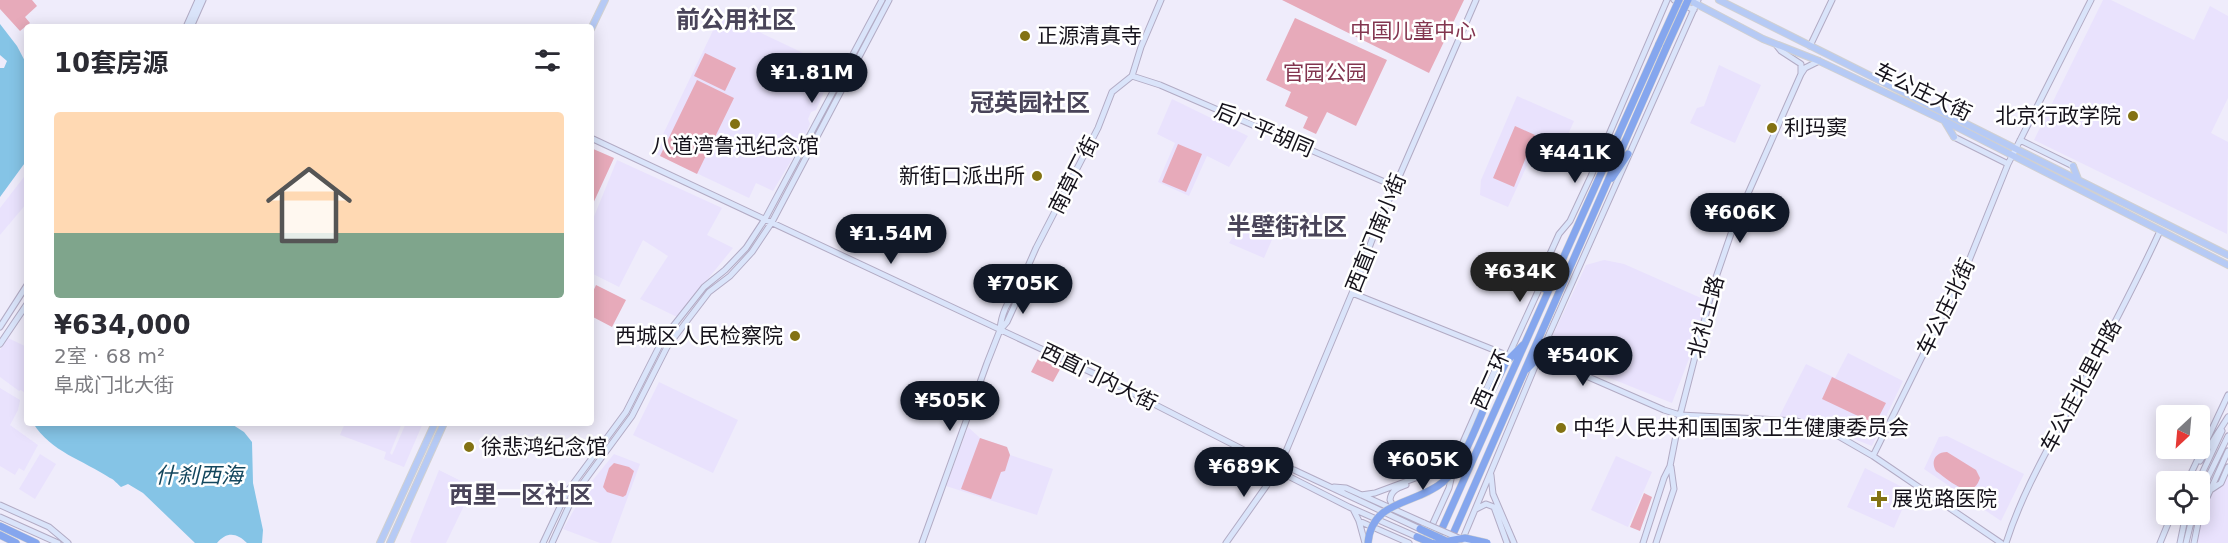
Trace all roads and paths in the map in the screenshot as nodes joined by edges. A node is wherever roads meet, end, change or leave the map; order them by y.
1 (198, 0) edge
2 (203, 0) edge
3 (605, 0) edge
4 (882, 0) edge
5 (889, 0) edge
6 (1161, 0) edge
7 (1476, 0) edge
8 (1667, 0) edge
9 (1674, 0) edge
10 (1679, 0) edge
11 (1689, 0) edge
12 (1719, 0) edge
13 (1832, 0) edge
14 (2091, 0) edge
15 (1696, 5) edge
16 (187, 24) edge
17 (192, 24) edge
18 (593, 24) edge
19 (1663, 45) junction
20 (1777, 46) junction
21 (1810, 46) junction
22 (1819, 60) junction
23 (1801, 74) junction
24 (1132, 76) junction
25 (1945, 121) junction
26 (1954, 137) joint
27 (594, 139) edge
28 (2020, 140) junction
29 (2014, 152) junction
30 (1628, 154) junction
31 (2008, 164) junction
32 (2073, 166) joint
33 (2078, 179) junction
34 (1394, 186) junction
35 (1600, 198) junction
36 (765, 219) junction
37 (772, 222) junction
38 (2160, 231) junction
39 (2228, 255) edge
40 (1549, 256) junction
41 (2228, 265) edge
42 (24, 290) edge
43 (1352, 293) junction
44 (1542, 306) junction
45 (24, 308) edge
46 (0, 327) edge
47 (1000, 330) junction
48 (1526, 340) junction
49 (0, 344) edge
50 (1511, 355) junction
51 (1539, 357) junction
52 (1523, 373) junction
53 (2228, 395) edge
54 (1680, 415) junction
55 (2228, 418) edge
56 (434, 426) edge
57 (443, 426) edge
58 (2228, 436) edge
59 (2228, 451) edge
60 (1458, 452) junction
61 (1874, 456) junction
62 (1670, 466) junction
63 (2228, 467) edge
64 (1279, 468) junction
65 (1492, 471) junction
66 (2192, 471) edge
67 (2193, 471) edge
68 (2203, 471) edge
69 (2210, 473) edge
70 (1328, 485) junction
71 (2210, 488) edge
72 (1448, 490) junction
73 (2210, 491) edge
74 (1361, 495) junction
75 (0, 505) edge
76 (1352, 508) junction
77 (1396, 511) junction
78 (1475, 511) junction
79 (0, 517) edge
80 (1359, 521) junction
81 (2167, 525) edge
82 (2184, 525) edge
83 (2190, 525) edge
84 (2196, 525) edge
85 (0, 526) edge
86 (1422, 526) junction
87 (1383, 531) junction
88 (0, 536) edge
89 (1417, 537) joint
90 (2160, 542) edge
91 (16, 543) edge
92 (36, 543) edge
93 (58, 543) edge
94 (68, 543) edge
95 (380, 543) edge
96 (390, 543) edge
97 (543, 543) edge
98 (552, 543) edge
99 (922, 543) edge
100 (1226, 543) edge
101 (1367, 543) edge
102 (1409, 543) edge
103 (1424, 543) edge
104 (1431, 543) edge
105 (1437, 543) edge
106 (1450, 543) edge
107 (1461, 543) edge
108 (1469, 543) edge
109 (1487, 543) edge
110 (1507, 543) edge
111 (1514, 543) edge
112 (1643, 543) edge
113 (1656, 543) edge
114 (2004, 543) edge
115 (2180, 543) edge
116 (2186, 543) edge
117 (2194, 543) edge

1 - 16 street
2 - 17 street
3 - 18 main road
4 - 36 street
5 - 37 street
6 - 24 street, 南草厂街
7 - 34 street, 西直门南小街
8 - 40 street
9 - 15 street
10 - 19 highway, 西二环, bridge
11 - 15 main road, 车公庄大街
11 - 19 highway, 西二环, bridge
12 - 21 main road, 车公庄大街
13 - 21 street
14 - 28 street, 车公庄北街
15 - 20 main road, 车公庄大街
15 - 30 street
19 - 35 highway, 西二环
19 - 44 highway, 西二环
20 - 22 main road, 车公庄大街
20 - 23 street
21 - 29 main road, 车公庄大街
22 - 23 street, 北礼士路
22 - 25 main road, 车公庄大街
23 - 54 street, 北礼士路
24 - 34 street, 后广平胡同
24 - 47 street, 南草厂街
25 - 26 main road
25 - 29 main road, 车公庄大街
26 - 31 street
27 - 36 street, 西直门内大街
28 - 29 street, 车公庄北街
28 - 32 street
29 - 31 street, 车公庄北街
29 - 33 main road, 车公庄大街
29 - 38 main road, 车公庄大街
30 - 35 highway
30 - 51 street
31 - 61 street, 车公庄北街
32 - 33 main road
33 - 39 main road, 车公庄大街
34 - 43 street, 西直门南小街
35 - 52 highway, 西二环
36 - 37 street, 西直门内大街
36 - 97 street
37 - 47 street, 西直门内大街
37 - 98 street
38 - 41 main road, 车公庄大街
38 - 114 street, 车公庄北里中路
40 - 44 highway
40 - 50 street
42 - 46 street
43 - 50 street
43 - 64 street, 西直门南小街
44 - 48 highway, 西二环
45 - 49 street
47 - 64 street, 西直门内大街
47 - 99 street, 南草厂街
48 - 50 highway
48 - 105 highway, 西二环
50 - 60 street
50 - 101 highway, bridge
51 - 52 highway
51 - 54 street
51 - 65 street
52 - 106 highway, 西二环
53 - 66 street
54 - 61 street
54 - 62 street, 北礼士路
55 - 67 street
55 - 68 street
56 - 95 main road
57 - 96 main road
58 - 69 street
59 - 71 street
60 - 72 street
60 - 74 street
61 - 114 street
62 - 112 street, 北礼士路
62 - 113 street, 北礼士路
63 - 73 street
64 - 70 street, 西直门内大街
64 - 76 street, 西直门内大街
64 - 100 street, 西直门南小街
65 - 78 street
65 - 111 street
70 - 74 street
70 - 86 street, 西直门内大街
72 - 77 street
72 - 103 street
74 - 77 street
75 - 94 street
76 - 80 street
76 - 89 street, 西直门内大街
77 - 86 street
78 - 107 street
78 - 110 street
79 - 93 street
80 - 87 street
80 - 101 street
81 - 90 street
82 - 115 street
83 - 116 street
84 - 117 street
85 - 92 highway
86 - 106 highway, bridge
86 - 108 street, bridge
87 - 101 street
87 - 102 street
88 - 91 highway
89 - 104 highway, bridge
105 - 109 highway, bridge

